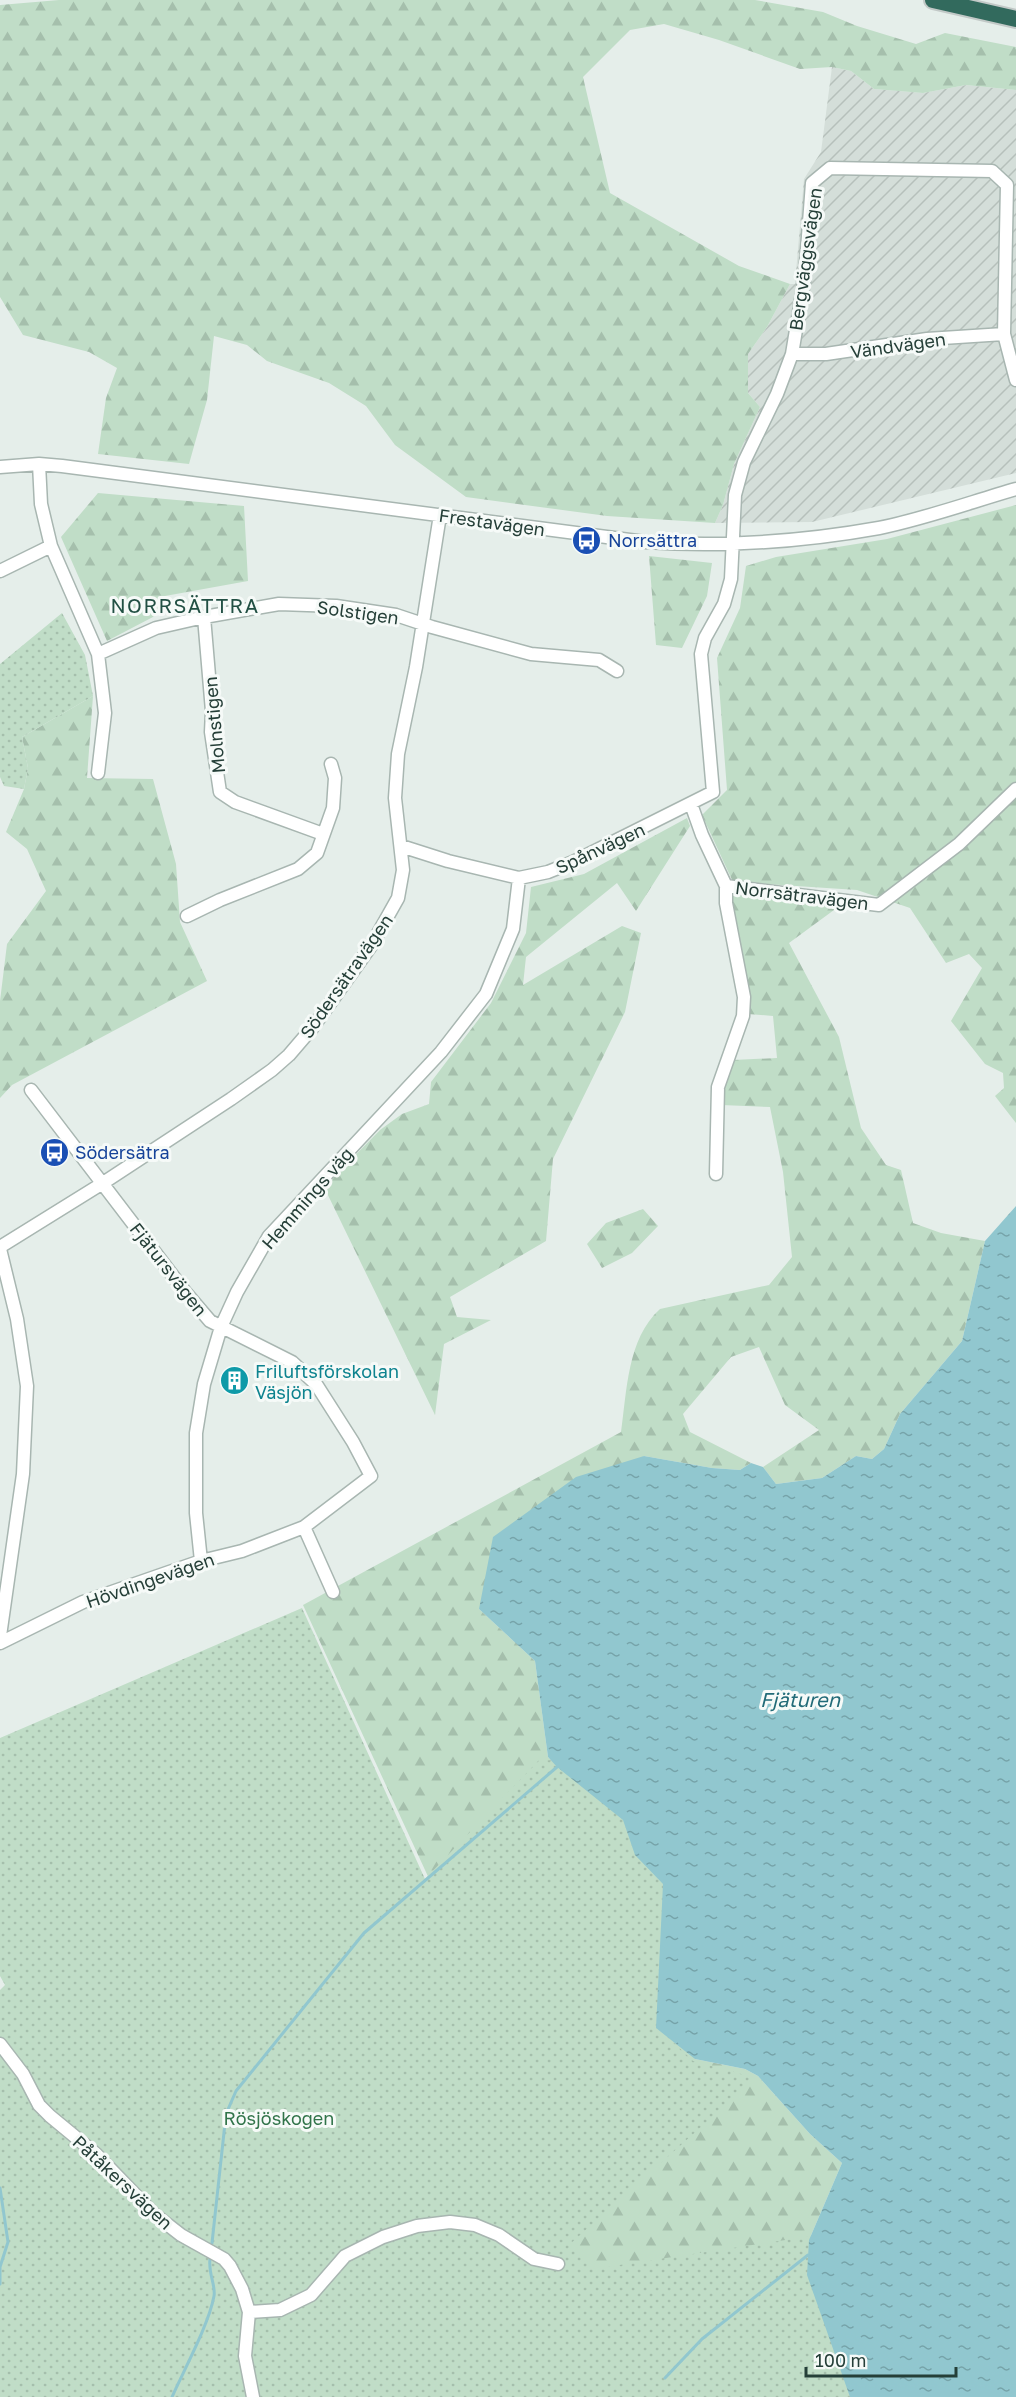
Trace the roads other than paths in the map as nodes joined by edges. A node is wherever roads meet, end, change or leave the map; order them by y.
1 (933, 0) edge
2 (1016, 19) edge
3 (1004, 334) junction
4 (792, 354) junction
5 (1016, 380) edge
6 (39, 464) junction
7 (0, 467) edge
8 (1016, 489) edge
9 (440, 515) junction
10 (734, 544) junction
11 (51, 546) junction
12 (0, 571) edge
13 (204, 618) junction
14 (422, 623) junction
15 (98, 654) junction
16 (617, 671) dead end
17 (331, 764) dead end
18 (98, 773) dead end
19 (1016, 789) edge
20 (691, 804) junction
21 (323, 834) junction
22 (400, 846) junction
23 (519, 878) junction
24 (726, 886) junction
25 (187, 916) dead end
26 (31, 1090) dead end
27 (716, 1174) dead end
28 (103, 1183) junction
29 (0, 1248) edge
30 (221, 1327) junction
31 (371, 1476) joint
32 (304, 1527) junction
33 (5, 1558) edge
34 (201, 1561) junction
35 (333, 1592) dead end
36 (0, 1636) edge
37 (0, 1643) edge
38 (0, 2044) edge
39 (558, 2264) dead end
40 (249, 2312) junction
41 (253, 2397) edge

1 - 2 highway
3 - 4 street, Vändvägen
3 - 4 street, Bergväggsvägen
3 - 5 street, Bergväggsvägen
4 - 10 street, Bergväggsvägen
6 - 7 street, Frestavägen
6 - 9 street, Frestavägen
6 - 11 street
8 - 10 street, Frestavägen
9 - 10 street, Frestavägen
9 - 14 street, Södersätravägen
10 - 20 street
11 - 12 street
11 - 15 street
13 - 14 street, Solstigen
13 - 15 street, Solstigen
13 - 21 street, Molnstigen
14 - 16 street, Solstigen
14 - 22 street, Södersätravägen
15 - 18 street
17 - 21 street
19 - 24 street, Norrsätravägen
20 - 23 street, Spånvägen
20 - 24 street, Norrsätravägen
21 - 25 street
22 - 23 street, Spånvägen
22 - 28 street, Södersätravägen
23 - 30 street, Hemmings väg
24 - 27 street, Norrsätravägen
26 - 28 street, Fjätursvägen
28 - 29 street, Södersätravägen
28 - 30 street, Fjätursvägen
29 - 33 street
30 - 31 street, Fjätursvägen
30 - 34 street, Hemmings väg
31 - 32 street, Hövdingevägen
32 - 34 street, Hövdingevägen
32 - 35 street
33 - 36 street
34 - 37 street, Hövdingevägen
38 - 40 street, Påtåkersvägen
39 - 40 street
40 - 41 street, Påtåkersvägen

